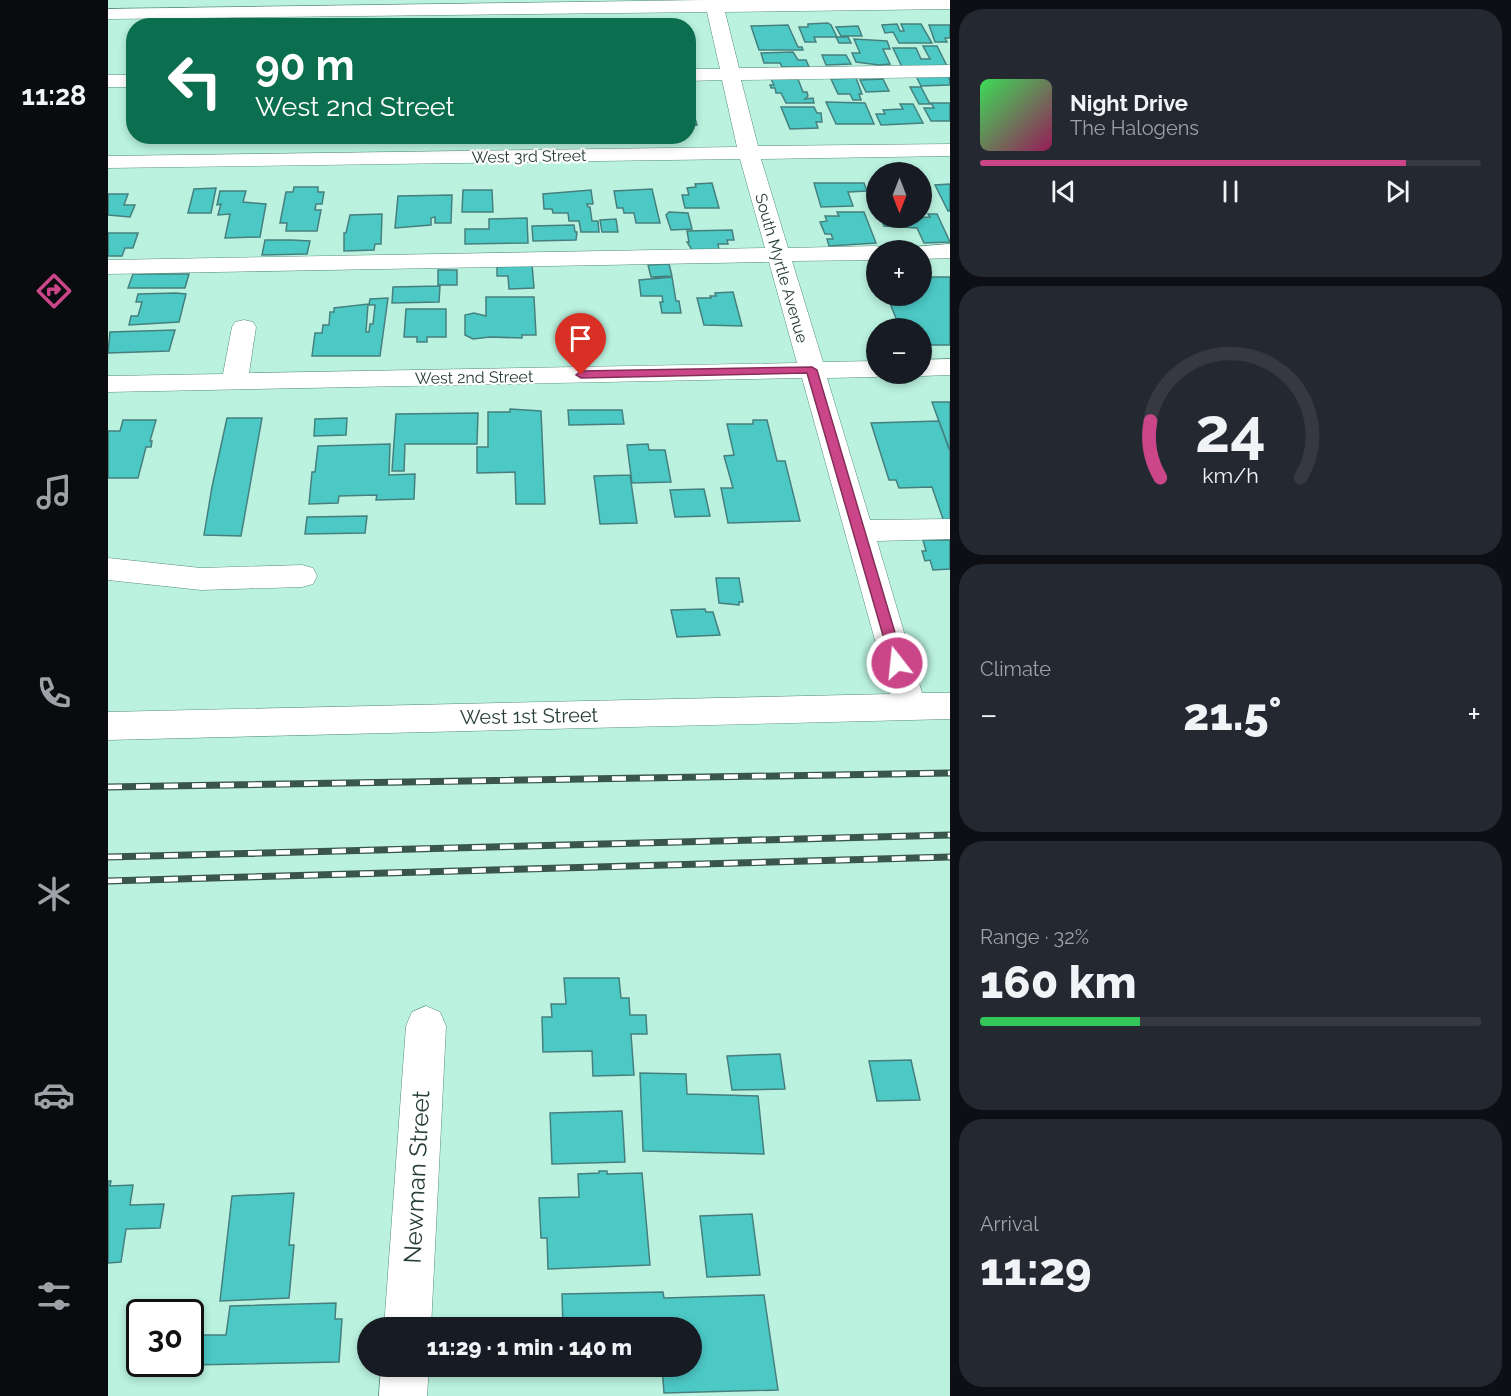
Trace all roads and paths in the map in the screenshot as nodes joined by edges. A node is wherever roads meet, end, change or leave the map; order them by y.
1 (115, 0) edge
2 (715, 3) edge
3 (950, 4) edge
4 (108, 14) edge
5 (950, 71) edge
6 (731, 74) junction
7 (696, 75) edge
8 (108, 81) edge
9 (126, 81) edge
10 (950, 150) edge
11 (749, 153) junction
12 (108, 162) edge
13 (950, 251) edge
14 (932, 252) edge
15 (866, 253) edge
16 (779, 255) junction
17 (108, 267) edge
18 (244, 327) dead end
19 (950, 367) edge
20 (932, 368) edge
21 (866, 369) edge
22 (812, 370) junction
23 (235, 382) junction
24 (108, 384) edge
25 (950, 529) edge
26 (859, 531) junction
27 (108, 569) edge
28 (302, 576) dead end
29 (950, 706) edge
30 (910, 707) junction
31 (108, 726) edge
32 (426, 1026) dead end
33 (408, 1317) edge
34 (404, 1377) edge
35 (403, 1396) edge

1 - 4 street
2 - 3 street
2 - 4 street
2 - 6 street, South Myrtle Avenue
5 - 6 street
6 - 7 street
6 - 11 street, South Myrtle Avenue
8 - 9 street
10 - 11 street, West 3rd Street
11 - 12 street, West 3rd Street
11 - 16 street, South Myrtle Avenue
13 - 14 street
15 - 16 street
16 - 17 street
16 - 22 street, South Myrtle Avenue
18 - 23 street
19 - 20 street
21 - 22 street, West 2nd Street
22 - 23 street, West 2nd Street
22 - 26 street, South Myrtle Avenue
23 - 24 street, West 2nd Street
25 - 26 street
26 - 30 street, South Myrtle Avenue
27 - 28 street
29 - 30 street, West 1st Street
30 - 31 street, West 1st Street
32 - 33 street, Newman Street
34 - 35 street

